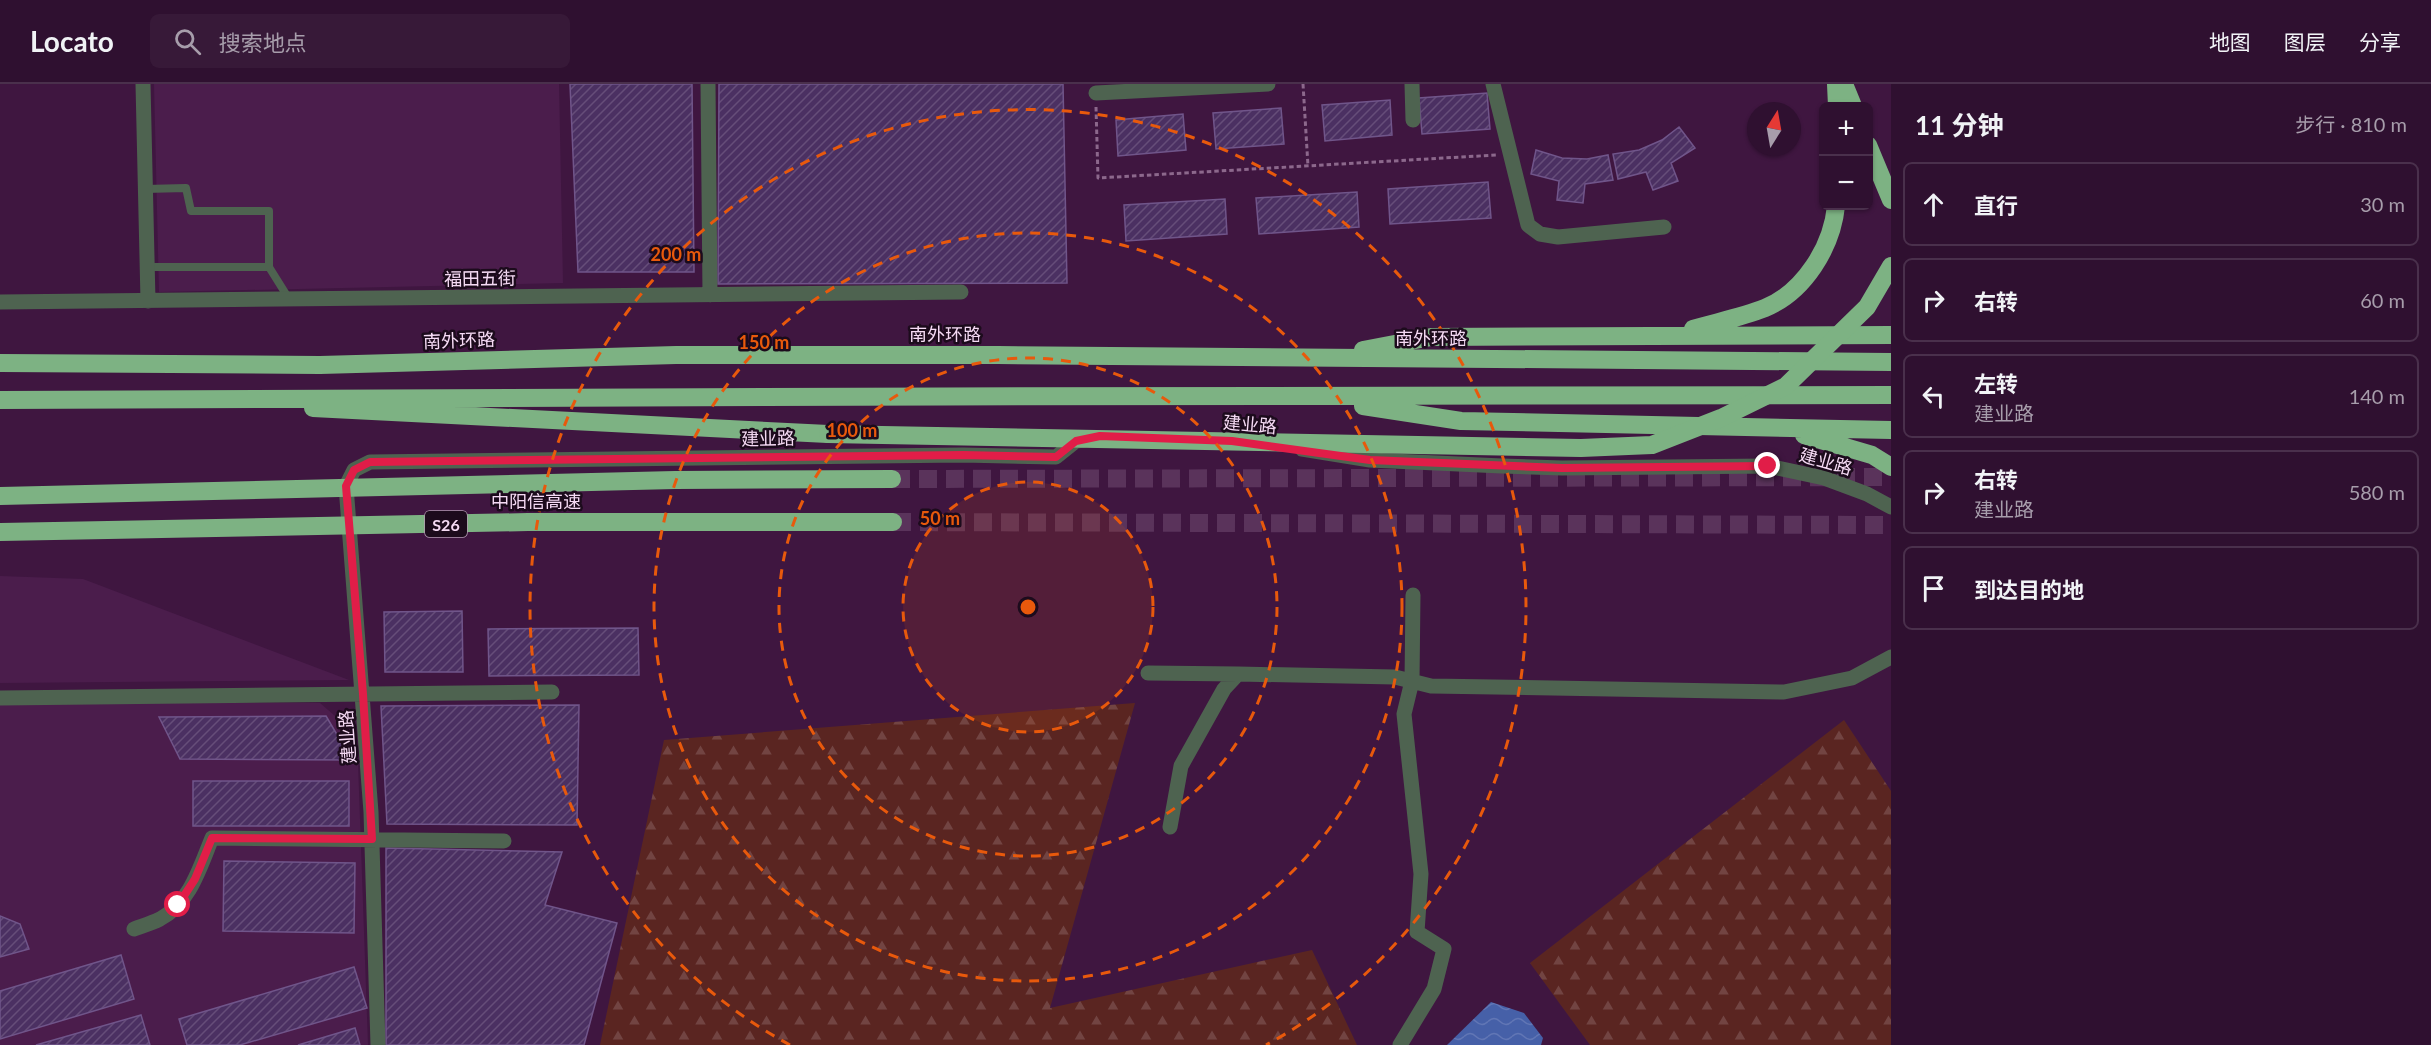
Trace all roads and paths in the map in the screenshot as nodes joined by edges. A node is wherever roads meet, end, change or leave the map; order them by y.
1 (144, 84) edge
2 (708, 84) edge
3 (1268, 84) edge
4 (1303, 84) edge
5 (1412, 84) edge
6 (1493, 84) edge
7 (1836, 84) edge
8 (1844, 84) edge
9 (1096, 93) joint
10 (1837, 102) edge
11 (1851, 102) edge
12 (1413, 120) dead end
13 (1510, 154) junction
14 (1873, 155) edge
15 (1308, 166) junction
16 (146, 189) junction
17 (1891, 200) edge
18 (1835, 210) edge
19 (1664, 227) dead end
20 (1891, 266) edge
21 (147, 267) junction
22 (269, 267) junction
23 (961, 292) dead end
24 (710, 295) junction
25 (290, 299) junction
26 (148, 301) junction
27 (0, 302) edge
28 (1674, 335) junction
29 (1891, 335) edge
30 (1321, 358) junction
31 (1891, 362) edge
32 (0, 363) edge
33 (1891, 395) edge
34 (1311, 397) junction
35 (134, 399) junction
36 (0, 400) edge
37 (1779, 428) junction
38 (1891, 430) edge
39 (1891, 467) edge
40 (892, 479) tunnel mouth
41 (0, 496) edge
42 (1891, 507) edge
43 (893, 522) tunnel mouth
44 (0, 532) edge
45 (1413, 595) dead end
46 (1891, 657) edge
47 (1148, 673) dead end
48 (1238, 674) junction
49 (1412, 681) junction
50 (552, 692) dead end
51 (363, 694) junction
52 (0, 698) edge
53 (1170, 827) dead end
54 (372, 839) junction
55 (504, 841) dead end
56 (134, 929) dead end
57 (378, 1045) edge
58 (1400, 1045) edge

1 - 16 street
2 - 24 street
3 - 9 street
4 - 15 path
5 - 12 street
6 - 13 street
7 - 10 highway
8 - 11 highway
9 - 15 path
13 - 15 path
13 - 19 street
14 - 17 highway
16 - 21 street
16 - 22 lane
18 - 28 highway
20 - 35 highway, bridge
21 - 22 lane
21 - 26 street
22 - 25 lane
23 - 24 street, 福田五街
24 - 25 street, 福田五街
25 - 26 street, 福田五街
26 - 27 street, 福田五街
28 - 29 highway
28 - 30 highway
30 - 31 highway, 南外环路
30 - 32 highway, 南外环路
33 - 34 highway
34 - 35 highway
34 - 37 highway
35 - 36 highway
37 - 38 highway
37 - 39 highway
40 - 41 highway, 中阳信高速 / S26, bridge
42 - 51 street, 建业路
43 - 44 highway, 中阳信高速 / S26, bridge
45 - 49 street
46 - 49 street
47 - 48 street
48 - 49 street
48 - 53 street
49 - 58 street
50 - 51 street
51 - 52 street
51 - 54 street, 建业路
54 - 55 street
54 - 56 street
54 - 57 street, 建业路

